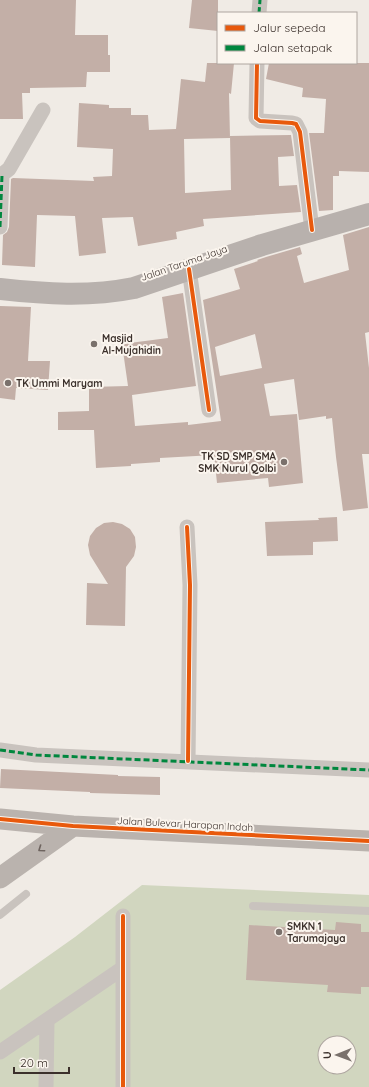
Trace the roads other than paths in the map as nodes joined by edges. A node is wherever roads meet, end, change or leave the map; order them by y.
1 (260, 0) edge
2 (259, 12) edge
3 (257, 64) edge
4 (43, 110) dead end
5 (1, 176) edge
6 (369, 214) edge
7 (0, 227) edge
8 (312, 230) junction
9 (189, 269) junction
10 (0, 288) edge
11 (209, 410) dead end
12 (187, 528) dead end
13 (0, 750) edge
14 (188, 761) junction
15 (369, 770) edge
16 (0, 820) edge
17 (73, 826) junction
18 (369, 841) edge
19 (0, 878) edge
20 (26, 894) dead end
21 (253, 906) dead end
22 (369, 911) edge
23 (0, 915) edge
24 (123, 916) dead end
25 (123, 968) junction
26 (47, 1020) junction
27 (0, 1052) edge
28 (46, 1087) edge
29 (123, 1087) edge

1 - 2 street
3 - 8 street
4 - 5 street
5 - 7 street
6 - 8 main road, Jalan Taruma Jaya
8 - 9 main road, Jalan Taruma Jaya
9 - 10 main road, Jalan Taruma Jaya
9 - 11 street
12 - 14 street
13 - 14 street
14 - 15 street
16 - 17 street, Jalan Bulevar Harapan Indah
17 - 18 street, Jalan Bulevar Harapan Indah
17 -> 19 street
20 - 23 lane
21 - 22 lane
24 - 25 street
25 - 26 street
25 - 29 street
26 - 27 street
26 - 28 street

